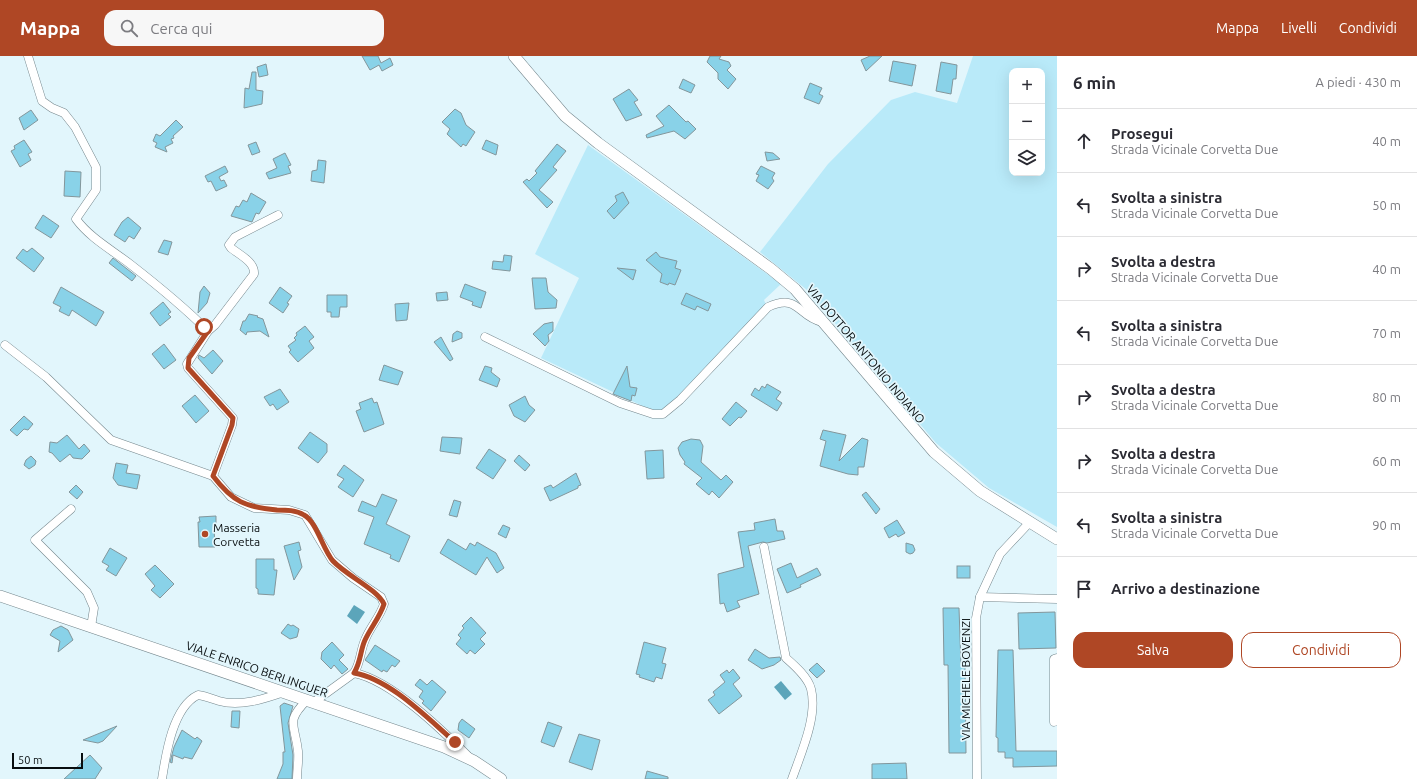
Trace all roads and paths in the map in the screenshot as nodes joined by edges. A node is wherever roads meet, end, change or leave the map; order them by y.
1 (28, 56) edge
2 (514, 56) edge
3 (278, 215) dead end
4 (825, 322) junction
5 (208, 331) junction
6 (485, 337) dead end
7 (5, 345) dead end
8 (213, 476) junction
9 (71, 509) dead end
10 (1029, 523) junction
11 (1057, 539) edge
12 (764, 547) dead end
13 (0, 596) edge
14 (980, 597) junction
15 (1057, 600) edge
16 (91, 627) junction
17 (1057, 658) edge
18 (354, 673) junction
19 (284, 692) junction
20 (311, 701) junction
21 (1054, 722) dead end
22 (474, 761) junction
23 (162, 779) edge
24 (297, 779) edge
25 (501, 779) edge
26 (792, 779) edge
27 (977, 779) edge

1 - 5 street
2 - 4 main road, VIA DOTTOR ANTONIO INDIANO
3 - 5 street
4 - 6 street
4 - 10 main road, VIA DOTTOR ANTONIO INDIANO
5 - 8 street
7 - 8 street
8 - 18 street
9 - 16 street
10 - 11 main road, VIA DOTTOR ANTONIO INDIANO
10 - 14 street, VIA MICHELE BOVENZI
12 - 26 street
13 - 16 main road, VIALE ENRICO BERLINGUER
14 - 15 street
14 - 27 street, VIA MICHELE BOVENZI
16 - 19 main road, VIALE ENRICO BERLINGUER
17 - 21 street
18 - 20 street
18 - 22 street
19 - 20 main road, VIALE ENRICO BERLINGUER
19 - 23 street
20 - 22 main road, VIALE ENRICO BERLINGUER
20 - 24 street
22 - 25 main road, VIALE ENRICO BERLINGUER

